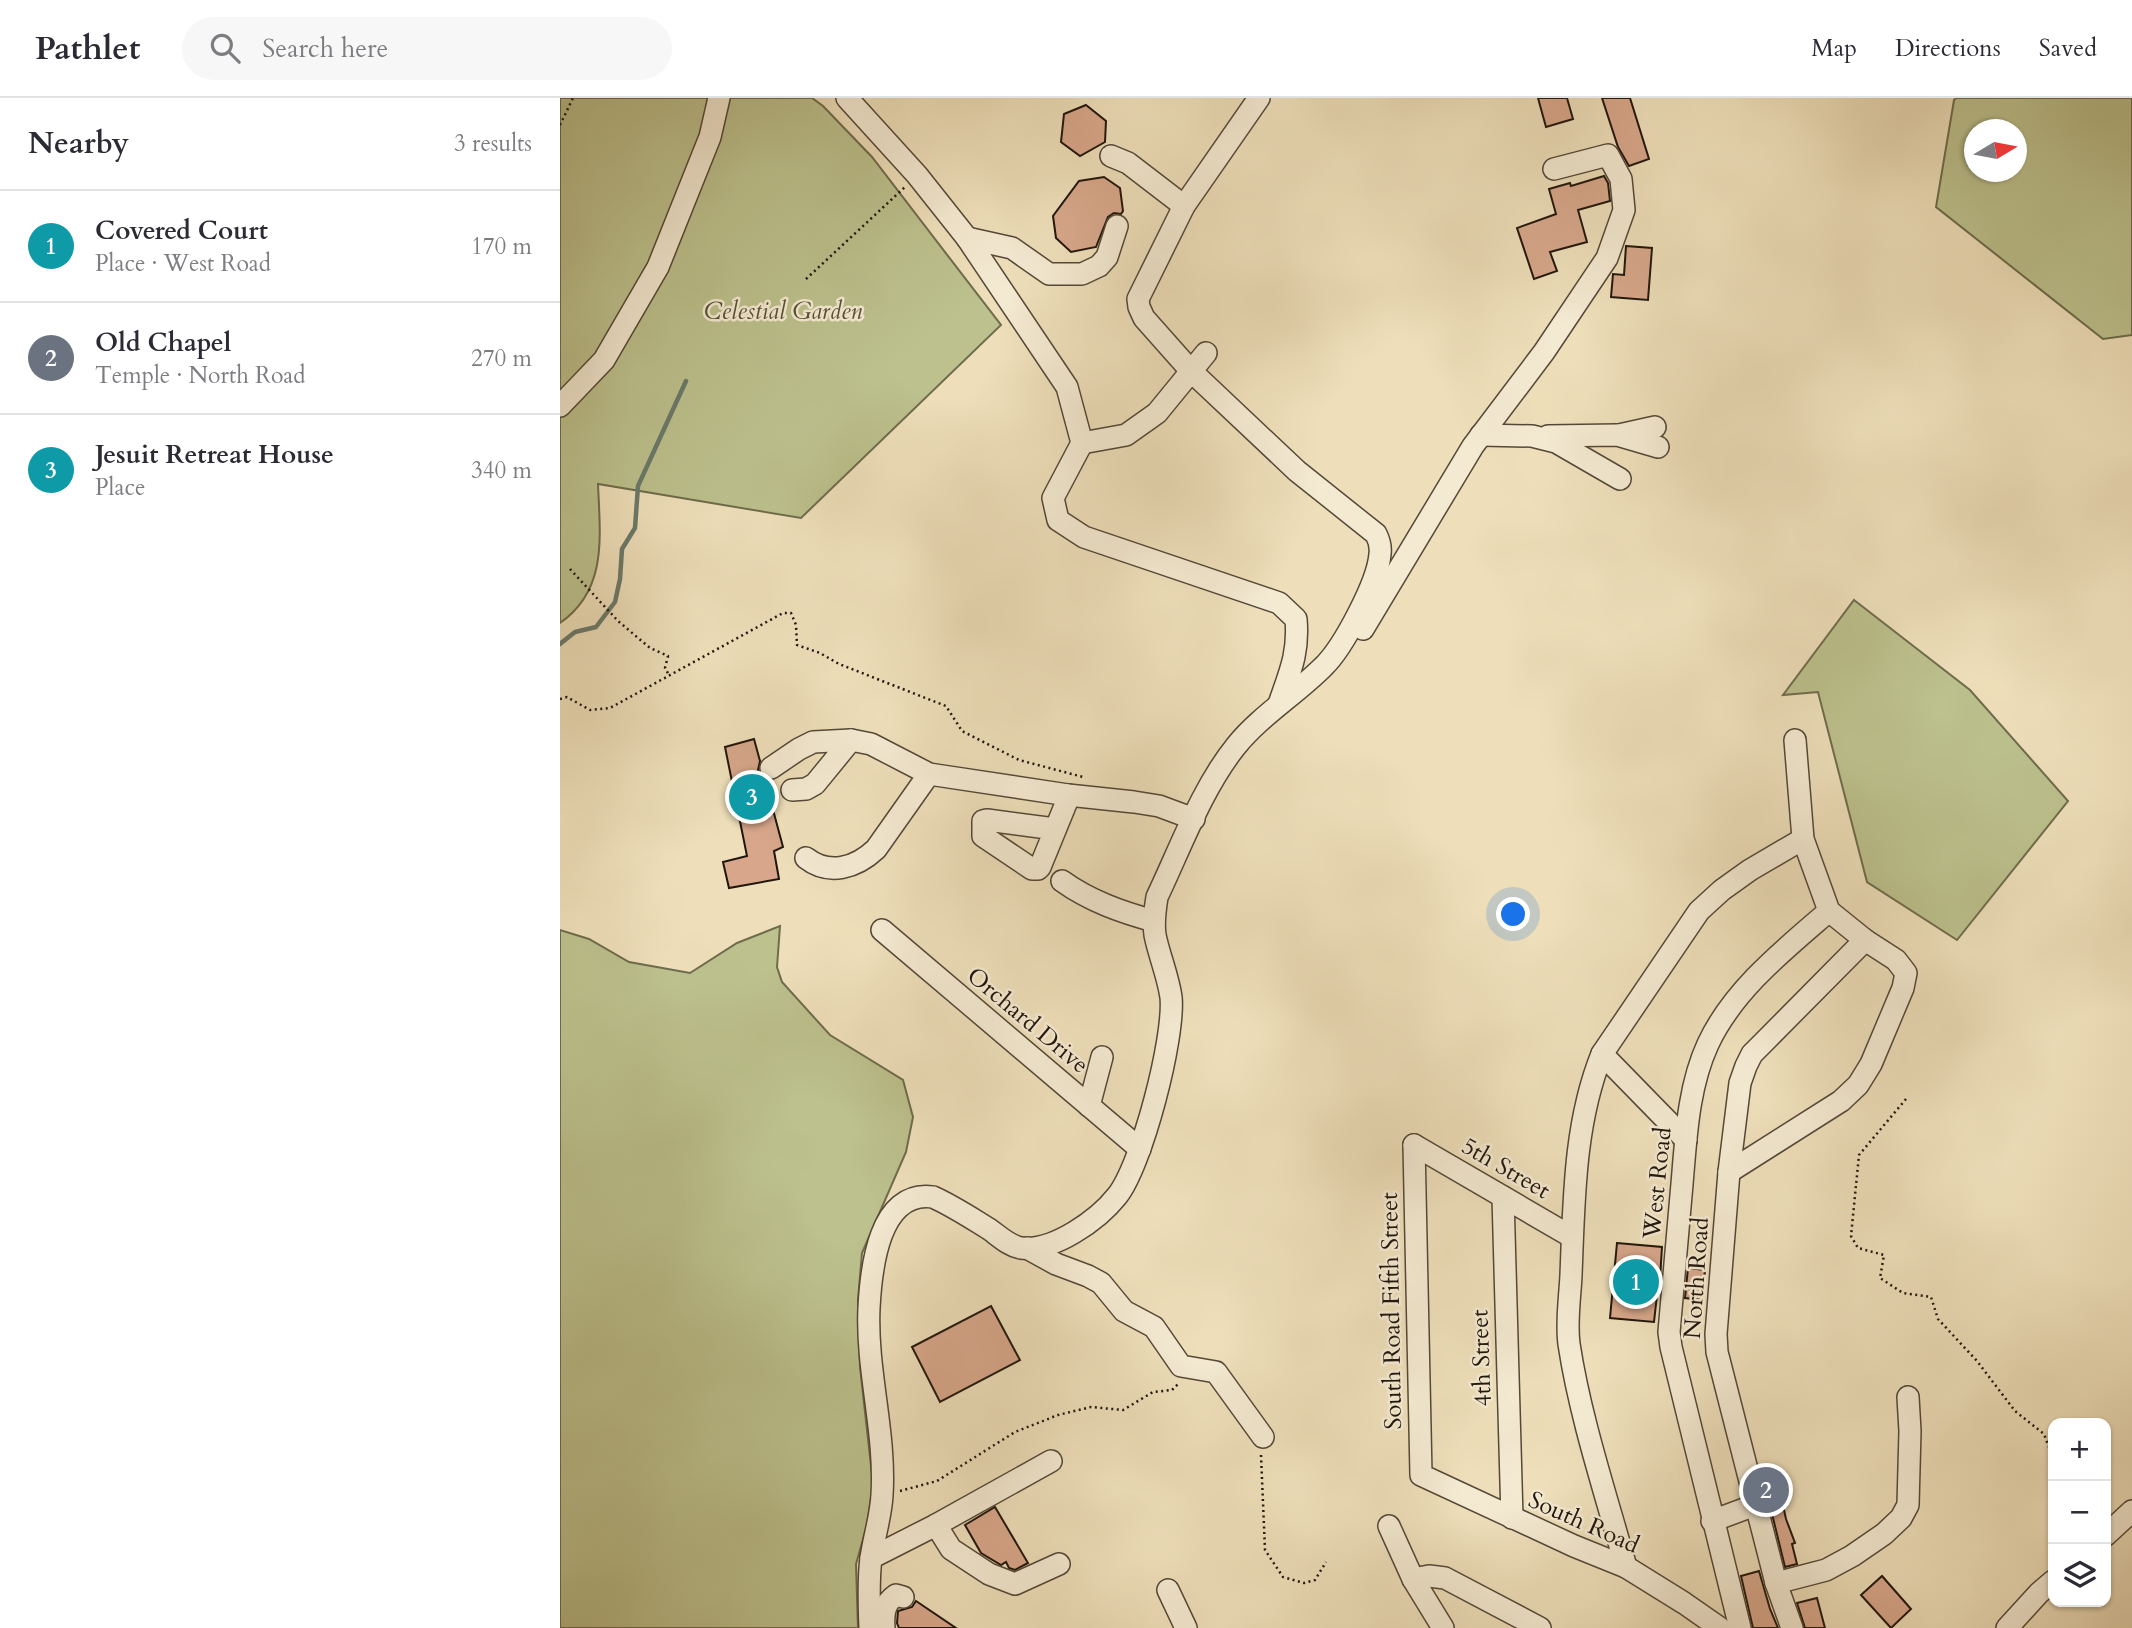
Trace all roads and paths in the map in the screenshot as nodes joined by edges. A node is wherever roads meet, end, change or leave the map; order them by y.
1 (573, 98) edge
2 (719, 98) edge
3 (847, 98) edge
4 (1259, 98) edge
5 (560, 125) edge
6 (1111, 156) dead end
7 (1554, 169) dead end
8 (917, 176) junction
9 (1184, 206) junction
10 (1117, 226) dead end
11 (967, 238) junction
12 (806, 279) dead end
13 (1206, 353) dead end
14 (1191, 371) junction
15 (560, 406) edge
16 (1481, 435) junction
17 (1532, 436) junction
18 (1657, 437) dead end
19 (1082, 443) junction
20 (1620, 480) dead end
21 (570, 569) dead end
22 (1325, 665) junction
23 (669, 675) junction
24 (560, 699) edge
25 (1279, 706) junction
26 (851, 740) junction
27 (1794, 740) dead end
28 (771, 768) dead end
29 (929, 774) junction
30 (1084, 778) dead end
31 (792, 790) dead end
32 (1068, 795) junction
33 (1194, 819) junction
34 (1055, 829) dead end
35 (1803, 839) junction
36 (806, 858) dead end
37 (1062, 881) dead end
38 (1829, 911) junction
39 (1154, 921) junction
40 (882, 930) dead end
41 (1865, 940) junction
42 (1602, 1054) junction
43 (1102, 1057) dead end
44 (1906, 1099) dead end
45 (1089, 1106) junction
46 (1686, 1140) junction
47 (1414, 1145) joint
48 (1140, 1149) junction
49 (1729, 1172) junction
50 (1503, 1197) junction
51 (1573, 1237) junction
52 (1027, 1248) junction
53 (1192, 1368) junction
54 (1908, 1397) dead end
55 (1263, 1437) joint
56 (2048, 1445) edge
57 (1051, 1461) dead end
58 (1421, 1475) joint
59 (883, 1496) junction
60 (1755, 1505) junction
61 (2132, 1511) edge
62 (1512, 1518) junction
63 (1712, 1521) junction
64 (936, 1525) junction
65 (1389, 1526) dead end
66 (2111, 1530) edge
67 (872, 1558) junction
68 (1326, 1562) dead end
69 (1059, 1564) dead end
70 (1626, 1567) junction
71 (1413, 1579) junction
72 (1776, 1583) junction
73 (2048, 1585) edge
74 (1168, 1590) dead end
75 (903, 1597) dead end
76 (870, 1628) edge
77 (884, 1628) edge
78 (1186, 1628) edge
79 (1443, 1628) edge
80 (1540, 1628) edge
81 (1720, 1628) edge
82 (1740, 1628) edge
83 (1792, 1628) edge
84 (2007, 1628) edge

1 - 5 path
2 - 15 street
3 - 8 street
4 - 9 street
6 - 9 street
7 - 16 street
8 - 11 street
8 - 12 path
9 - 14 street
10 - 11 street
11 - 19 street
13 - 14 street
14 - 19 street
14 - 22 street
16 - 17 street
16 - 22 street
17 - 18 street
17 - 20 street
19 - 25 street
21 - 23 path
22 - 25 street
23 - 24 path
23 - 30 path
25 - 33 street
26 - 28 street
26 - 29 street
26 - 31 street
27 - 35 street
29 - 32 street
29 - 36 street
32 - 33 street
32 - 34 street
33 - 39 street
35 - 38 street
35 - 42 street
37 - 39 street
38 - 41 street
38 - 46 street, West Road
39 - 48 street
40 - 45 street, Orchard Drive
41 - 49 street, North Road
41 - 49 street
42 - 46 street
42 - 51 street
43 - 45 street
44 - 56 path
45 - 48 street, Orchard Drive
46 - 63 street, West Road
47 - 50 street, 5th Street
47 - 58 street, South Road Fifth Street
48 - 52 street
49 - 60 street, North Road
50 - 51 street, 5th Street
50 - 62 street, 4th Street
51 - 70 street
52 - 53 street
52 - 59 street
53 - 55 street
53 - 59 path
54 - 72 street
55 - 68 path
57 - 64 street
58 - 62 street, South Road
59 - 67 street
60 - 63 street
60 - 72 street, North Road
61 - 66 street
62 - 70 street, South Road
63 - 82 street, West Road
64 - 67 street
64 - 69 street
65 - 71 street
67 - 76 street
70 - 81 street, South Road
71 - 79 street
71 - 80 street
72 - 83 street, North Road
73 - 84 street
74 - 78 street
75 - 77 street

